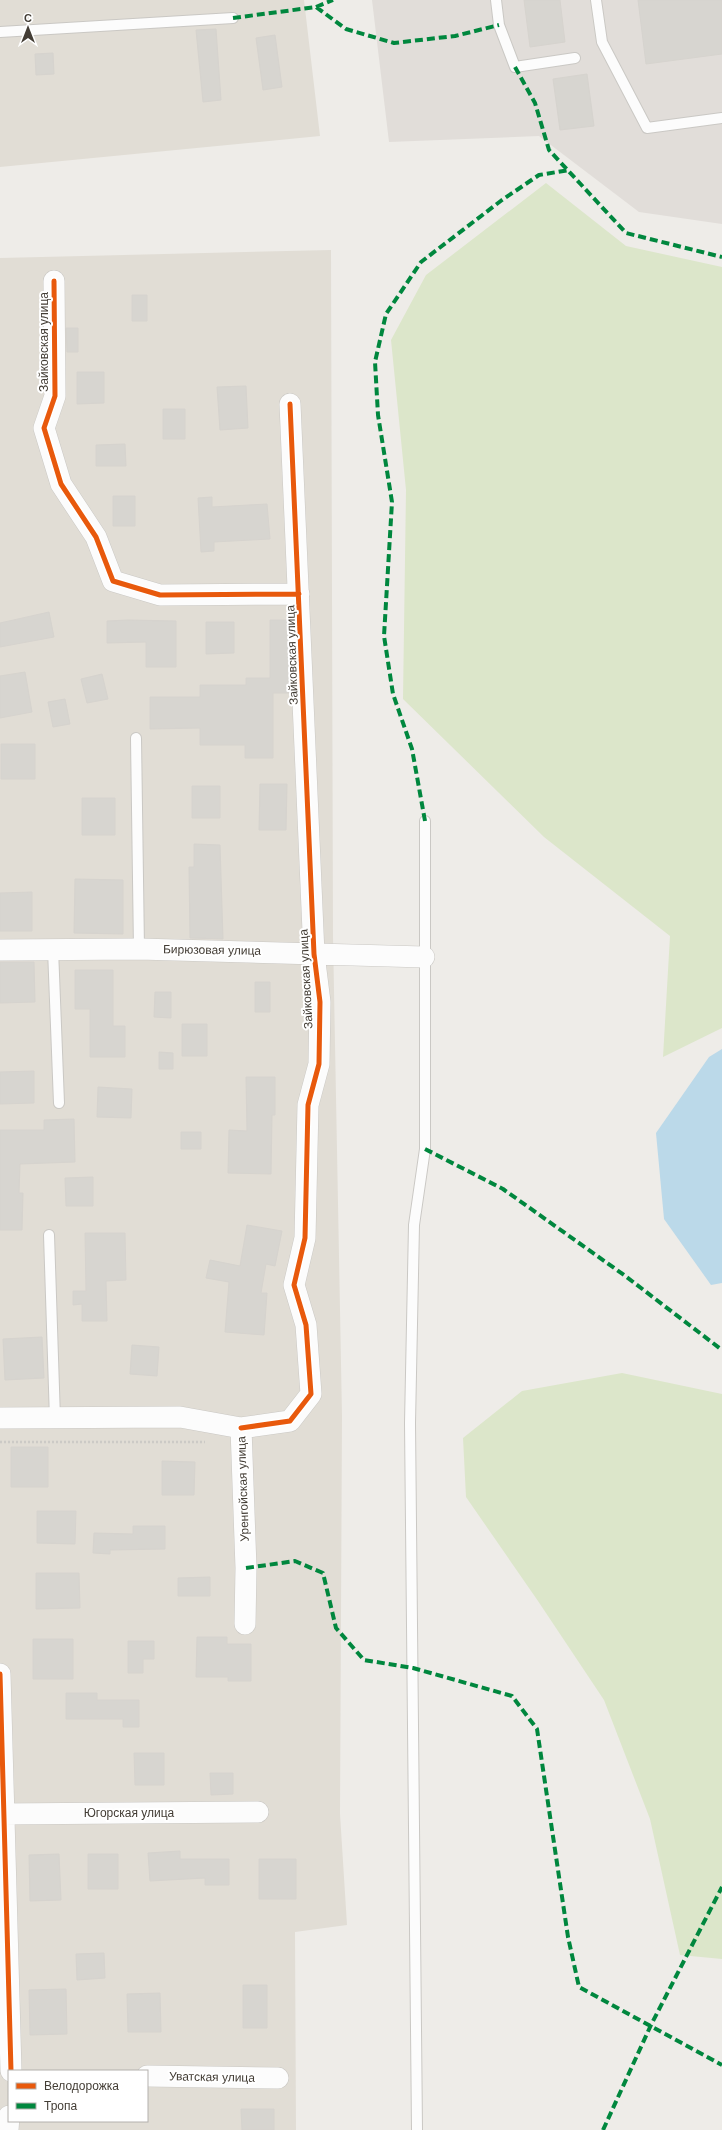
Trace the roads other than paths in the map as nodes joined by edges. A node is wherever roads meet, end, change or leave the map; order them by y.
1 (496, 0) edge
2 (596, 0) edge
3 (233, 18) dead end
4 (0, 32) edge
5 (575, 58) dead end
6 (722, 118) edge
7 (54, 281) dead end
8 (290, 404) dead end
9 (299, 594) junction
10 (136, 738) dead end
11 (425, 821) dead end
12 (53, 949) junction
13 (139, 949) junction
14 (0, 950) edge
15 (314, 954) junction
16 (424, 957) junction
17 (59, 1103) dead end
18 (49, 1234) dead end
19 (0, 1418) edge
20 (55, 1419) junction
21 (241, 1428) junction
22 (245, 1624) dead end
23 (0, 1674) edge
24 (258, 1812) dead end
25 (2, 1814) edge
26 (11, 2070) edge
27 (148, 2076) edge
28 (278, 2078) dead end
29 (417, 2130) edge

1 - 5 lane
2 - 6 lane
3 - 4 lane
7 - 9 street, Зайковская улица
8 - 9 street, Зайковская улица
9 - 15 street, Зайковская улица
10 - 13 lane
11 - 16 lane
12 - 13 street, Бирюзовая улица
12 - 14 street, Бирюзовая улица
12 - 17 lane
13 - 15 street, Бирюзовая улица
15 - 16 street, Бирюзовая улица
15 - 21 street, Зайковская улица
16 - 29 lane
18 - 20 lane
19 - 20 street, Уренгойская улица
20 - 21 street, Уренгойская улица
21 - 22 street, Уренгойская улица
23 - 25 street
24 - 25 street, Югорская улица
25 - 26 street
27 - 28 street, Уватская улица

